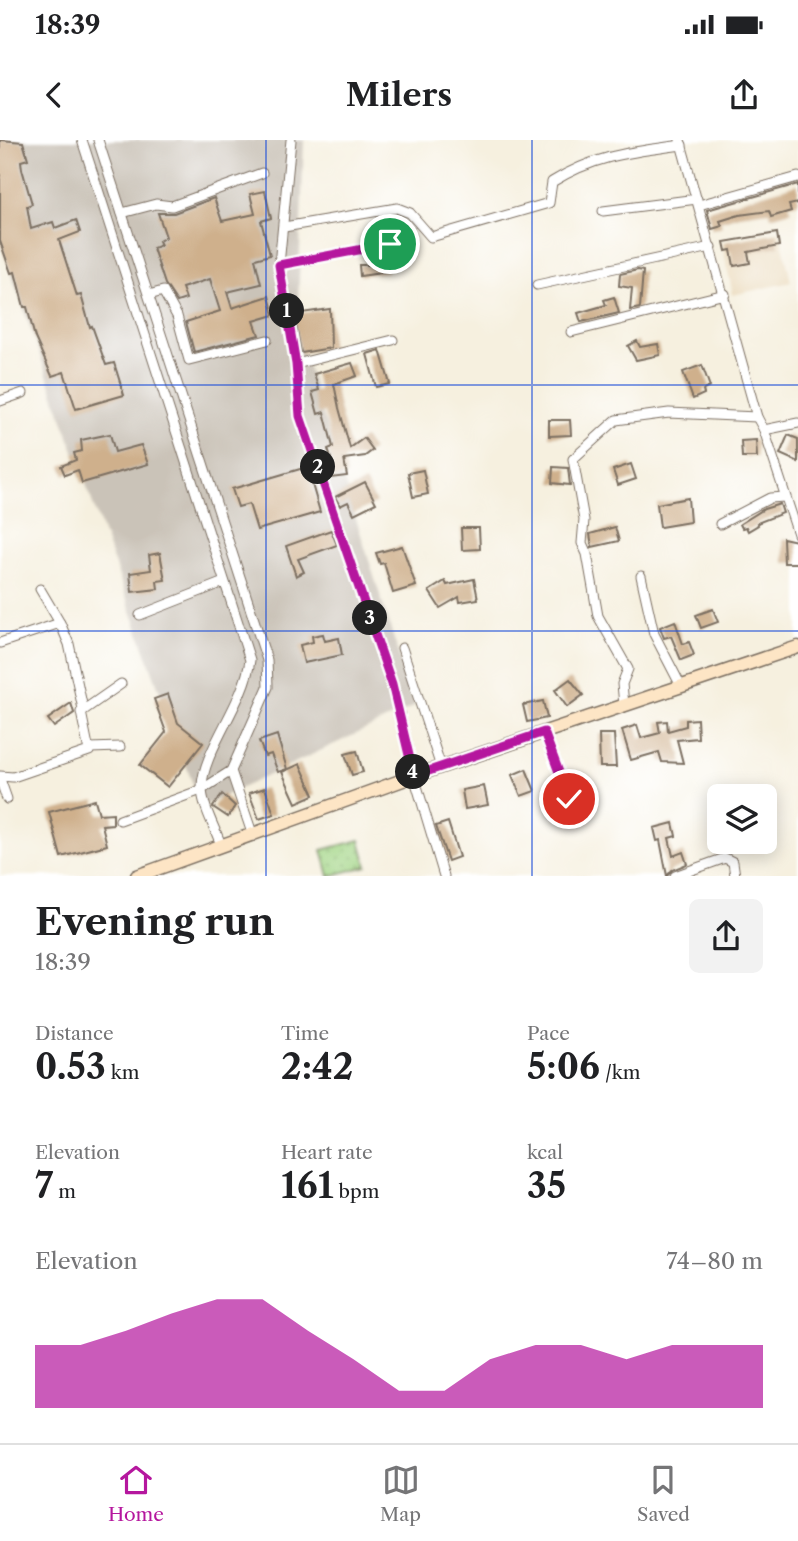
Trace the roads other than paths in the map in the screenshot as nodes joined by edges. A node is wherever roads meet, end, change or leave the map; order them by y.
1 (82, 140) edge
2 (98, 140) edge
3 (291, 140) edge
4 (681, 142) edge
5 (107, 169) junction
6 (93, 171) junction
7 (262, 173) dead end
8 (798, 177) edge
9 (698, 202) junction
10 (603, 211) dead end
11 (122, 214) junction
12 (284, 227) junction
13 (390, 244) dead end
14 (711, 247) junction
15 (279, 265) junction
16 (537, 285) dead end
17 (725, 294) junction
18 (149, 295) junction
19 (154, 311) junction
20 (141, 315) junction
21 (571, 332) dead end
22 (393, 340) dead end
23 (268, 341) dead end
24 (296, 364) junction
25 (23, 393) dead end
26 (0, 401) edge
27 (757, 417) junction
28 (798, 423) edge
29 (764, 430) junction
30 (784, 497) junction
31 (720, 524) dead end
32 (798, 534) edge
33 (229, 541) junction
34 (213, 547) junction
35 (641, 576) dead end
36 (225, 582) junction
37 (40, 589) dead end
38 (140, 615) dead end
39 (60, 623) junction
40 (0, 643) edge
41 (798, 647) edge
42 (402, 648) dead end
43 (121, 684) dead end
44 (681, 686) junction
45 (624, 705) junction
46 (83, 709) junction
47 (544, 732) junction
48 (120, 747) dead end
49 (90, 748) junction
50 (441, 767) junction
51 (231, 771) junction
52 (414, 776) junction
53 (0, 778) edge
54 (201, 790) junction
55 (7, 799) dead end
56 (569, 799) dead end
57 (120, 820) dead end
58 (253, 836) junction
59 (221, 845) junction
60 (137, 876) edge
61 (444, 876) edge
62 (675, 876) edge
63 (735, 876) edge

1 - 6 street
2 - 5 street
3 - 12 street
4 - 9 street
4 - 12 street
5 - 6 street
5 - 11 street
6 - 20 street
7 - 11 street
8 - 9 street
9 - 10 street
9 - 14 street
11 - 18 street
12 - 15 street
13 - 15 street
14 - 16 street
14 - 17 street
15 - 24 street
17 - 21 street
17 - 27 street
18 - 19 street
18 - 23 street
19 - 20 street
19 - 33 street
20 - 34 street
22 - 24 street
24 - 52 street
25 - 26 street
27 - 29 street
27 - 45 street
28 - 29 street
29 - 30 street
30 - 31 street
30 - 32 street
33 - 34 street
33 - 51 street
34 - 36 street
35 - 44 street
36 - 38 street
36 - 54 street
37 - 39 street
39 - 40 street
39 - 46 street
41 - 44 main road
42 - 50 street
43 - 46 street
44 - 45 main road
45 - 47 main road
46 - 49 street
47 - 50 main road
47 - 56 street
48 - 49 street
49 - 53 street
50 - 52 main road
51 - 54 street
51 - 58 street
52 - 58 main road
52 - 61 street
53 - 55 street
54 - 57 street
54 - 59 street
58 - 59 main road
59 - 60 main road
62 - 63 street

